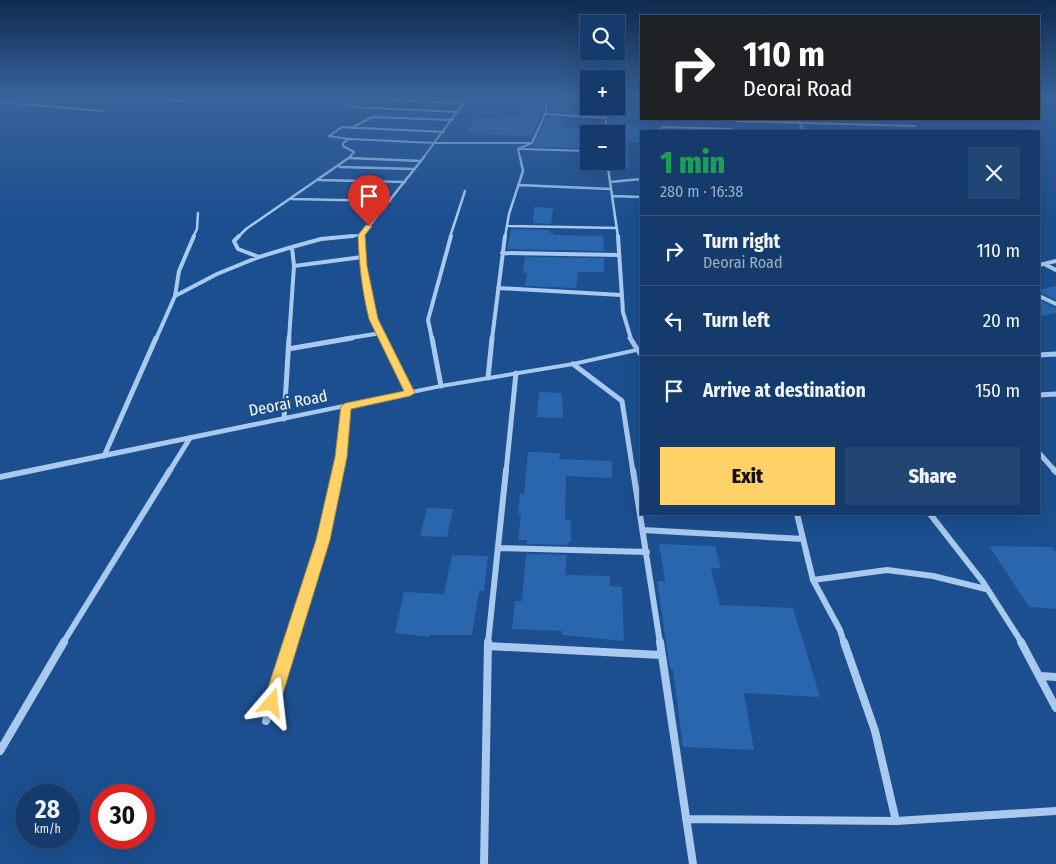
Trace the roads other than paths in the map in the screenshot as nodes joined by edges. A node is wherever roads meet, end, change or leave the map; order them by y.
1 (338, 137) edge
2 (440, 137) edge
3 (535, 137) edge
4 (349, 139) junction
5 (436, 143) junction
6 (532, 143) junction
7 (518, 149) junction
8 (580, 151) edge
9 (349, 158) junction
10 (421, 161) junction
11 (339, 167) junction
12 (415, 169) junction
13 (608, 170) edge
14 (640, 179) edge
15 (319, 180) junction
16 (405, 182) junction
17 (610, 182) junction
18 (518, 185) junction
19 (611, 189) junction
20 (465, 191) dead end
21 (612, 196) junction
22 (640, 197) edge
23 (291, 199) junction
24 (390, 201) junction
25 (198, 213) dead end
26 (507, 226) junction
27 (617, 228) junction
28 (362, 235) junction
29 (292, 247) junction
30 (502, 253) junction
31 (619, 255) junction
32 (259, 257) junction
33 (362, 257) junction
34 (1056, 261) edge
35 (1042, 265) edge
36 (294, 266) junction
37 (1056, 270) edge
38 (498, 288) junction
39 (621, 295) junction
40 (175, 296) junction
41 (1040, 296) edge
42 (1056, 304) edge
43 (381, 333) junction
44 (288, 349) junction
45 (639, 351) edge
46 (1056, 354) edge
47 (1040, 355) edge
48 (573, 364) junction
49 (516, 373) junction
50 (488, 378) junction
51 (441, 386) junction
52 (410, 393) junction
53 (1056, 394) edge
54 (1040, 395) edge
55 (346, 406) junction
56 (284, 419) junction
57 (190, 438) junction
58 (1040, 454) edge
59 (104, 456) junction
60 (1056, 472) edge
61 (0, 477) edge
62 (640, 507) edge
63 (641, 515) edge
64 (797, 515) edge
65 (931, 515) edge
66 (644, 530) junction
67 (803, 539) junction
68 (498, 548) junction
69 (647, 552) junction
70 (813, 580) junction
71 (986, 589) junction
72 (488, 646) junction
73 (661, 655) junction
74 (1041, 676) junction
75 (1056, 678) edge
76 (1056, 708) edge
77 (266, 721) dead end
78 (0, 751) edge
79 (1056, 811) edge
80 (686, 819) junction
81 (896, 821) junction
82 (484, 864) edge
83 (693, 864) edge

1 - 4 street
2 - 5 street
3 - 6 street
4 - 5 street
4 - 9 street
5 - 6 street
5 - 10 street
6 - 7 street
7 - 8 street
7 - 18 street
9 - 10 street
9 - 11 street
10 - 12 street
11 - 12 street
11 - 15 street
12 - 16 street
13 - 17 street
14 - 17 street
15 - 16 street
15 - 23 street
16 - 24 street
17 - 19 street
18 - 19 street
18 - 26 street
19 - 21 street
20 - 51 street
21 - 22 street
21 - 27 street
23 - 24 street
23 - 32 street
24 - 28 street
25 - 40 street
26 - 27 street
26 - 30 street
27 - 31 street
28 - 29 street
28 - 33 street
29 - 32 street
29 - 36 street
30 - 31 street
30 - 38 street
31 - 39 street
32 - 40 street
33 - 36 street
33 - 43 street
34 - 35 street
35 - 37 street
36 - 44 street
38 - 39 street
38 - 50 street
39 - 45 street
40 - 59 street
41 - 42 street
43 - 44 street
43 - 52 street
44 - 56 street
45 - 48 street, Deorai Road
46 - 47 street
48 - 49 street, Deorai Road
48 - 62 street
49 - 50 street, Deorai Road
49 - 68 street
50 - 51 street, Deorai Road
51 - 52 street, Deorai Road
52 - 55 street, Deorai Road
53 - 54 street
55 - 56 street, Deorai Road
55 - 77 street
56 - 57 street, Deorai Road
57 - 59 street, Deorai Road
57 - 78 street
58 - 60 street
59 - 61 street, Deorai Road
63 - 66 street
64 - 67 street
65 - 71 street
66 - 67 street
66 - 69 street
67 - 70 street
68 - 69 street
68 - 72 street
69 - 73 street
70 - 71 street
70 - 81 street
71 - 74 street
72 - 73 street
72 - 82 street
73 - 80 street
74 - 75 street
74 - 76 street
79 - 81 street
80 - 81 street
80 - 83 street

